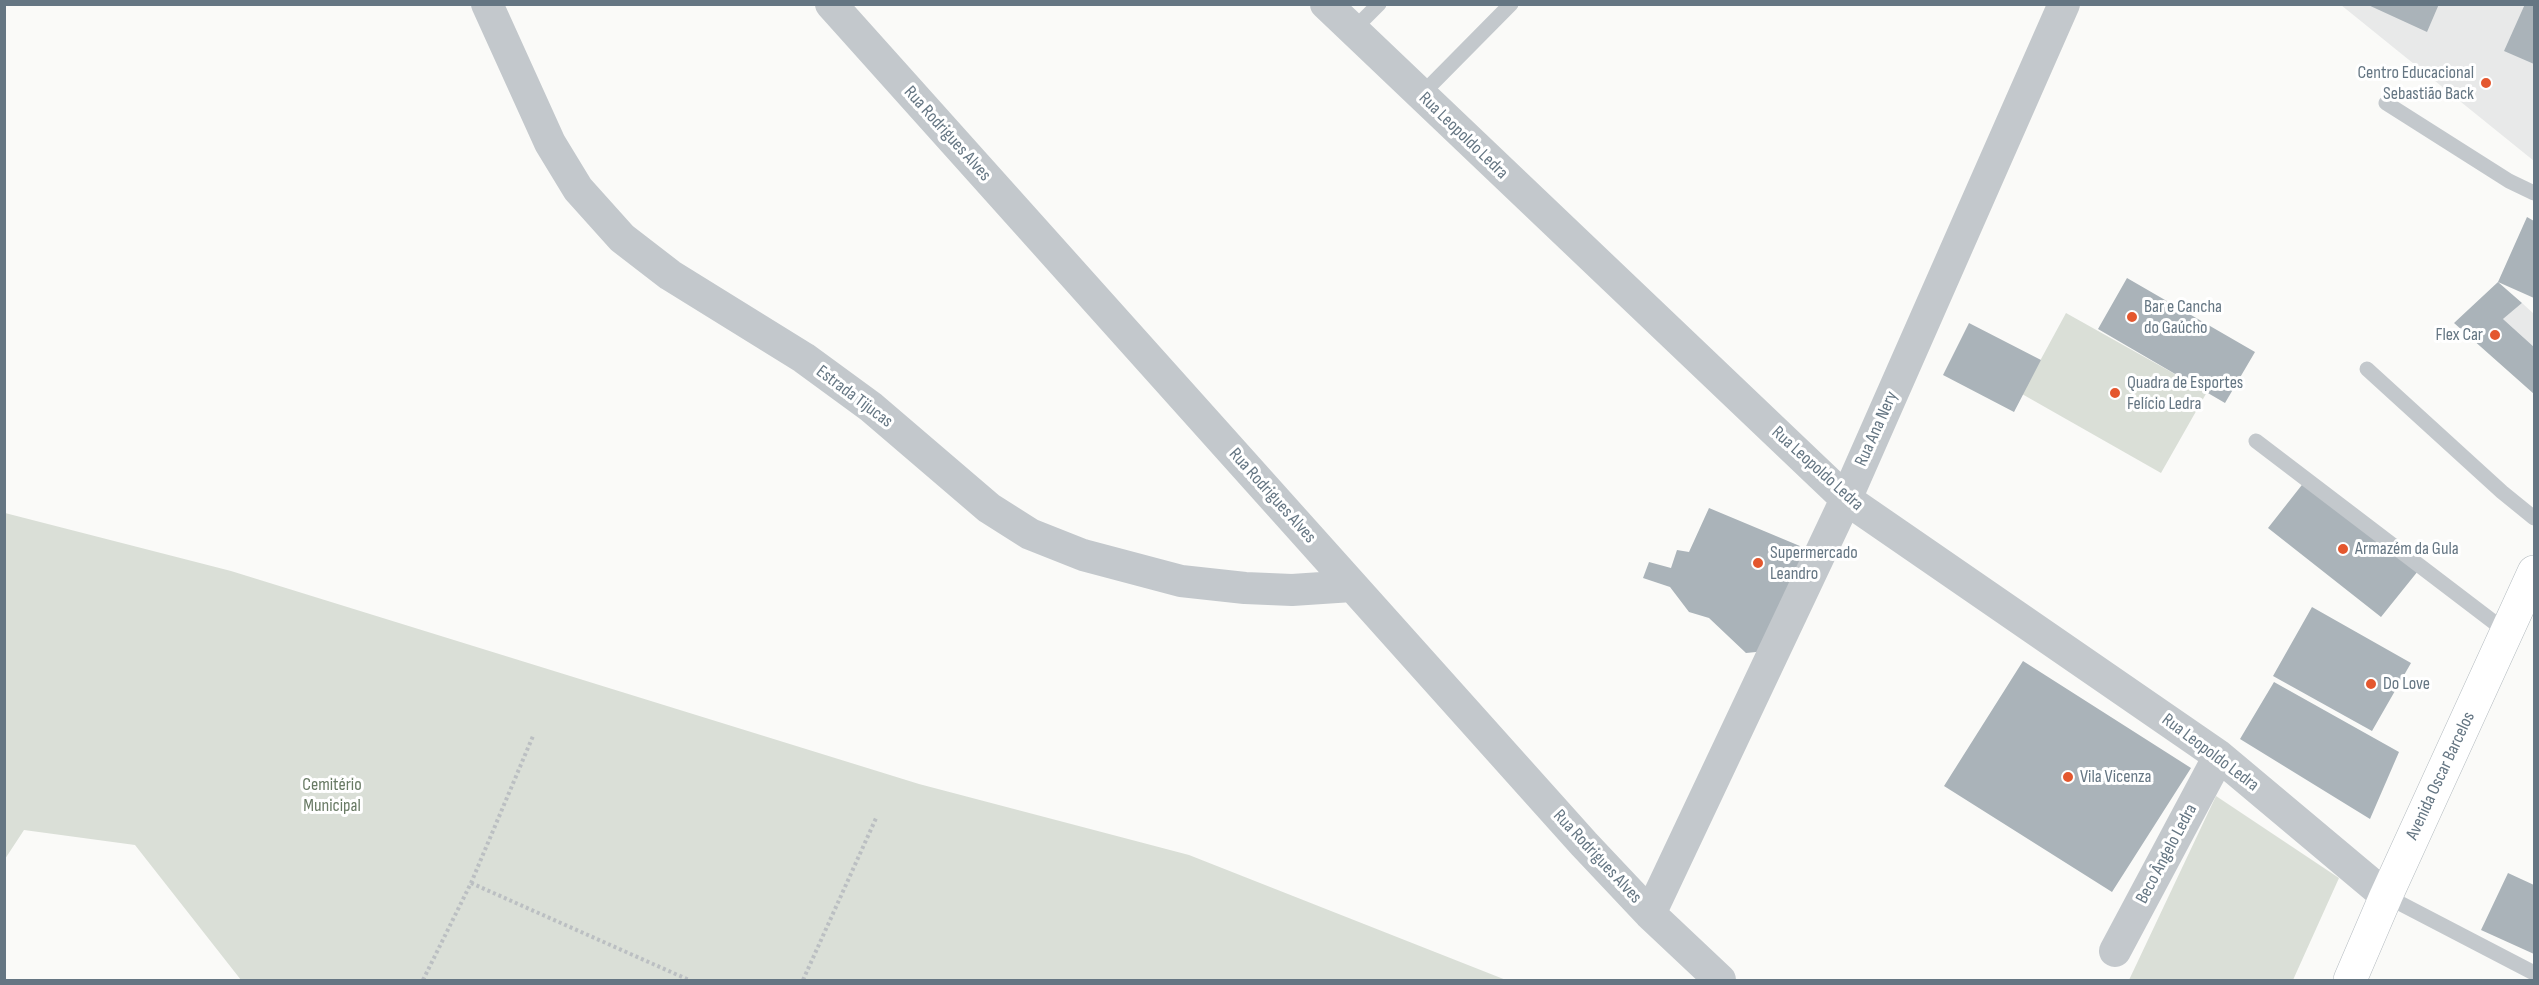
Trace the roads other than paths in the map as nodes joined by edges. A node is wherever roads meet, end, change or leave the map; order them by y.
1 (487, 4) edge
2 (831, 4) edge
3 (1326, 4) edge
4 (1379, 4) edge
5 (1511, 4) edge
6 (2064, 4) edge
7 (1353, 30) junction
8 (1420, 95) junction
9 (2386, 103) dead end
10 (2535, 193) edge
11 (2367, 369) dead end
12 (2256, 441) dead end
13 (1846, 499) junction
14 (2535, 518) edge
15 (2535, 572) edge
16 (1353, 586) junction
17 (2508, 633) junction
18 (2219, 756) junction
19 (2386, 896) junction
20 (1650, 914) junction
21 (2115, 951) dead end
22 (2535, 973) edge
23 (1720, 981) edge
24 (2349, 981) edge

1 - 16 street, Estrada Tijucas
2 - 16 street, Rua Rodrigues Alves
3 - 7 street, Rua Leopoldo Ledra
4 - 7 lane
5 - 8 lane
6 - 13 street, Rua Ana Nery
7 - 8 street, Rua Leopoldo Ledra
8 - 13 street, Rua Leopoldo Ledra
9 - 10 lane
11 - 14 lane
12 - 17 lane
13 - 18 street, Rua Leopoldo Ledra
13 - 20 street, Rua Ana Nery
15 - 17 main road, Avenida Oscar Barcelos
16 - 20 street, Rua Rodrigues Alves
17 - 19 main road, Avenida Oscar Barcelos
18 - 19 street, Rua Leopoldo Ledra
18 - 21 street, Beco Ângelo Ledra
19 - 22 lane
19 - 24 main road, Avenida Oscar Barcelos
20 - 23 street, Rua Rodrigues Alves

